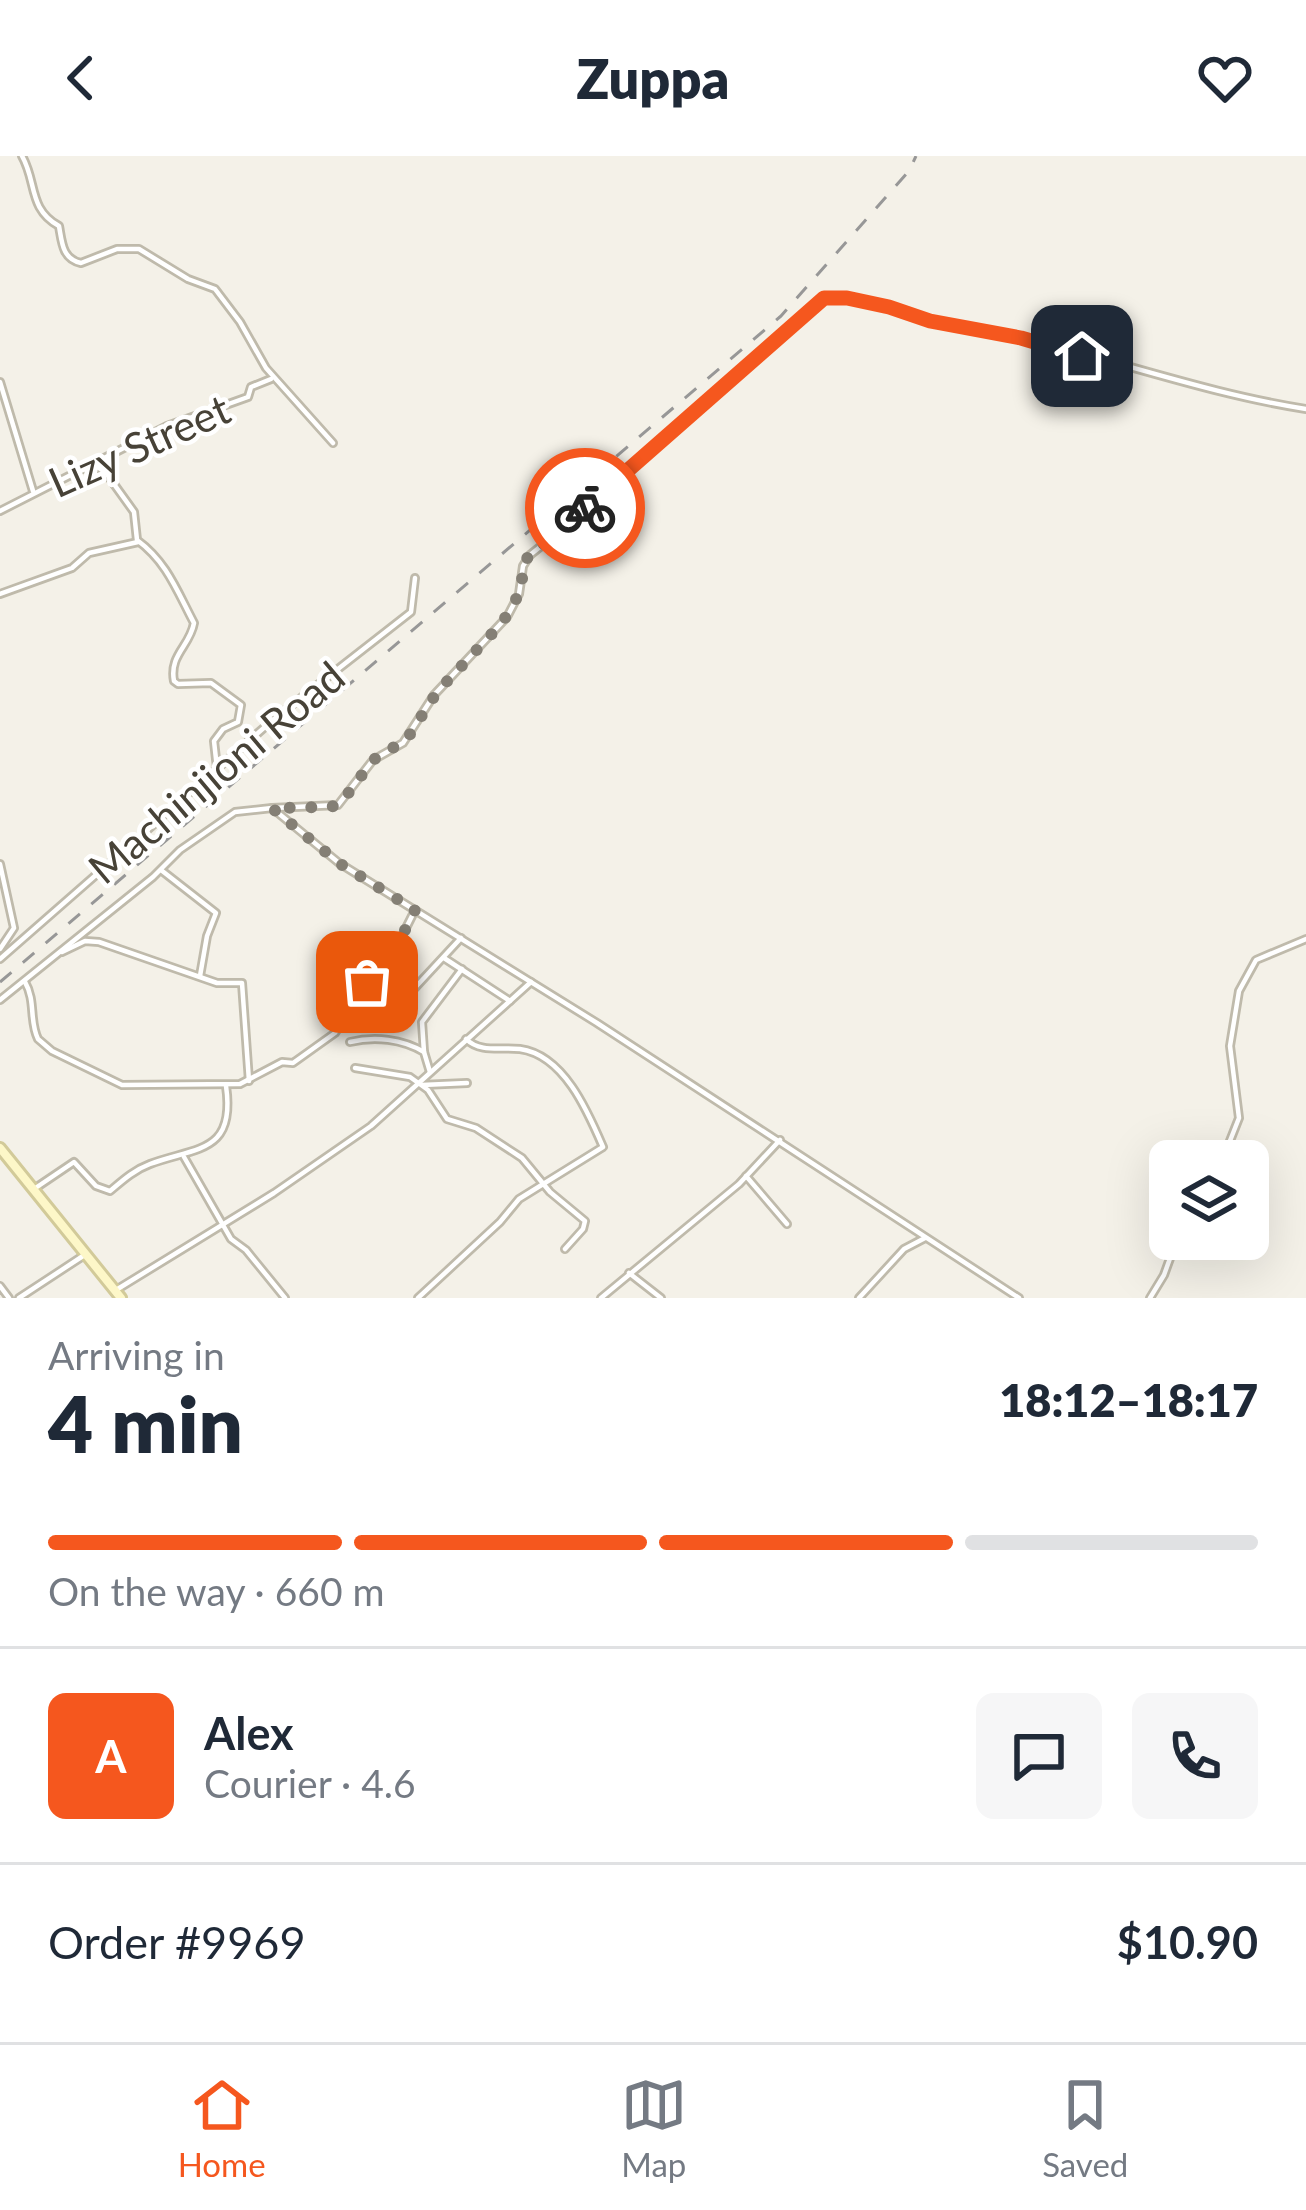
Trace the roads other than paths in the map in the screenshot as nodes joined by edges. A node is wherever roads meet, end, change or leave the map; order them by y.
1 (22, 156) edge
2 (273, 378) junction
3 (0, 382) edge
4 (1306, 409) edge
5 (333, 443) dead end
6 (93, 464) junction
7 (33, 493) junction
8 (0, 511) edge
9 (138, 542) junction
10 (415, 578) dead end
11 (0, 594) edge
12 (216, 772) junction
13 (272, 808) junction
14 (0, 864) edge
15 (161, 870) junction
16 (415, 910) junction
17 (461, 938) junction
18 (1306, 939) edge
19 (0, 949) edge
20 (58, 954) junction
21 (444, 958) junction
22 (0, 959) edge
23 (462, 969) junction
24 (200, 976) junction
25 (25, 981) junction
26 (531, 982) junction
27 (0, 1000) edge
28 (512, 1003) junction
29 (399, 1004) dead end
30 (466, 1040) junction
31 (350, 1042) dead end
32 (424, 1052) junction
33 (355, 1068) dead end
34 (430, 1072) junction
35 (249, 1081) junction
36 (467, 1083) dead end
37 (420, 1084) junction
38 (226, 1086) junction
39 (780, 1140) junction
40 (1230, 1140) edge
41 (0, 1148) edge
42 (184, 1157) junction
43 (746, 1177) junction
44 (543, 1183) junction
45 (34, 1189) junction
46 (224, 1224) junction
47 (787, 1224) dead end
48 (929, 1238) junction
49 (566, 1250) dead end
50 (86, 1254) junction
51 (1170, 1260) edge
52 (628, 1273) junction
53 (0, 1286) edge
54 (118, 1294) edge
55 (9, 1298) edge
56 (19, 1298) edge
57 (285, 1298) edge
58 (418, 1298) edge
59 (601, 1298) edge
60 (661, 1298) edge
61 (859, 1298) edge
62 (1019, 1298) edge
63 (1150, 1298) edge

1 - 2 street
2 - 5 street
2 - 6 street, Lizy Street
3 - 7 street
4 - 13 street
6 - 7 street, Lizy Street
6 - 9 street
7 - 8 street, Lizy Street
9 - 11 street
9 - 12 street
10 - 12 street, Machinjioni Road
12 - 22 street, Machinjioni Road
13 - 15 street
13 - 16 street
14 - 19 street
15 - 20 street
15 - 24 street
16 - 17 street
16 - 35 street
17 - 21 street
17 - 26 street
18 - 40 street
20 - 24 street
20 - 25 street
21 - 23 street
21 - 29 street
23 - 28 street
23 - 32 street
24 - 35 street
25 - 27 street
25 - 38 street
26 - 28 street
26 - 39 street
28 - 30 street
30 - 34 street
30 - 44 street
31 - 32 street
32 - 34 street
33 - 37 street
34 - 37 street
35 - 38 street
36 - 37 street
37 - 44 street
37 - 46 street
38 - 42 street
39 - 43 street
39 - 48 street
41 - 45 street
42 - 45 street
42 - 46 street
43 - 47 street
43 - 52 street
44 - 49 street
44 - 58 street
45 - 50 street
46 - 54 street
46 - 57 street
48 - 61 street
48 - 62 street
50 - 54 street
50 - 56 street
51 - 63 street
52 - 59 street
52 - 60 street
53 - 55 street

